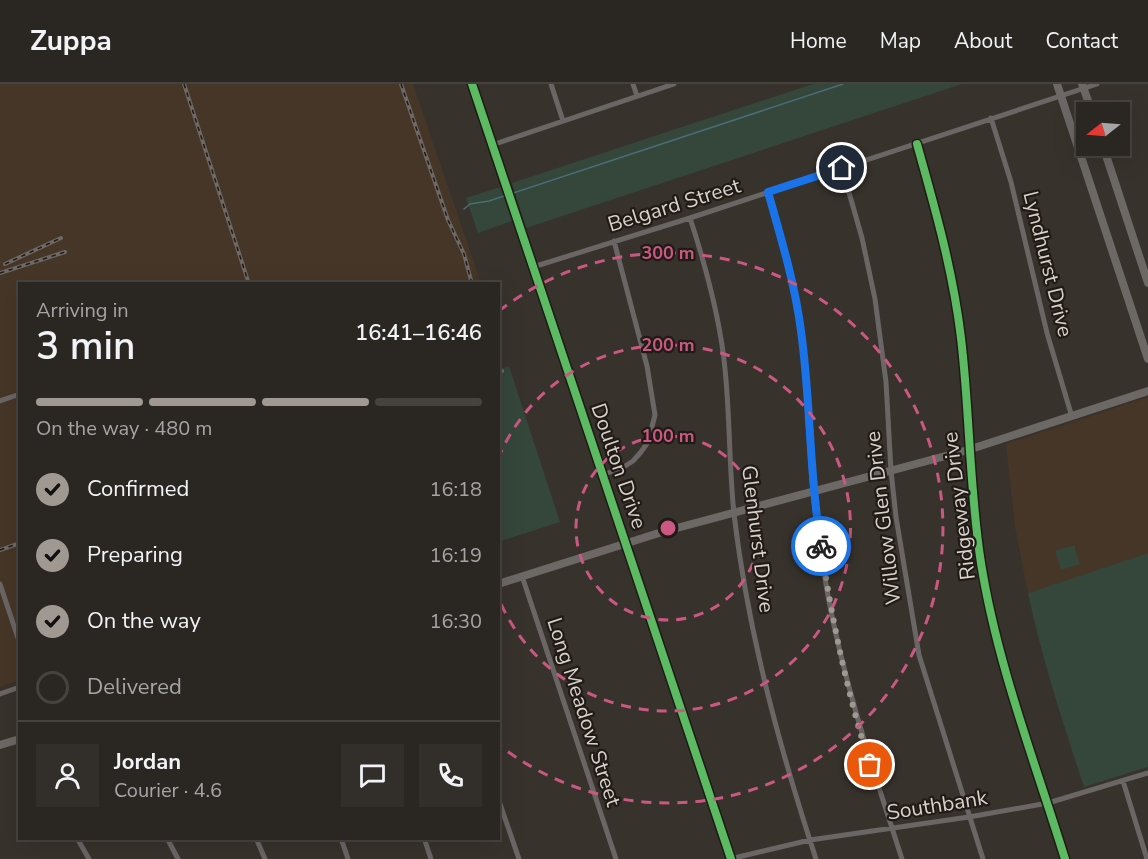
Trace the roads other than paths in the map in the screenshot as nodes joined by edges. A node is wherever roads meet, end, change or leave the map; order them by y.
1 (472, 84) edge
2 (551, 84) edge
3 (633, 84) edge
4 (674, 84) edge
5 (1058, 84) edge
6 (1097, 84) edge
7 (1083, 86) edge
8 (637, 96) junction
9 (1061, 96) junction
10 (1089, 102) edge
11 (991, 118) junction
12 (563, 121) junction
13 (917, 144) junction
14 (492, 145) junction
15 (1105, 156) edge
16 (842, 168) junction
17 (768, 192) junction
18 (690, 218) junction
19 (614, 241) junction
20 (533, 267) junction
21 (1148, 283) edge
22 (1148, 360) edge
23 (1148, 391) edge
24 (18, 395) edge
25 (0, 401) edge
26 (1072, 417) junction
27 (968, 450) junction
28 (891, 471) junction
29 (602, 475) junction
30 (813, 492) junction
31 (734, 512) junction
32 (626, 543) junction
33 (522, 576) junction
34 (500, 583) edge
35 (0, 584) edge
36 (18, 638) edge
37 (18, 688) edge
38 (0, 694) edge
39 (18, 740) edge
40 (0, 745) edge
41 (1148, 773) edge
42 (1123, 781) junction
43 (1048, 803) junction
44 (500, 804) edge
45 (969, 817) junction
46 (892, 829) junction
47 (78, 840) edge
48 (168, 840) edge
49 (257, 840) edge
50 (342, 840) edge
51 (425, 840) edge
52 (810, 840) junction
53 (89, 859) edge
54 (178, 859) edge
55 (265, 859) edge
56 (348, 859) edge
57 (431, 859) edge
58 (519, 859) edge
59 (616, 859) edge
60 (730, 859) edge
61 (816, 859) edge
62 (902, 859) edge
63 (983, 859) edge
64 (1065, 859) edge
65 (1147, 859) edge

1 - 14 street, Doulton Drive
2 - 12 street
3 - 8 street
4 - 8 street
5 - 9 street
6 - 7 street, Belgard Street
7 - 9 street, Belgard Street
7 - 10 street
8 - 12 street
9 - 11 street, Belgard Street
9 - 22 street
11 - 13 street, Belgard Street
11 - 26 street, Lyndhurst Drive
12 - 14 street
13 - 16 street, Belgard Street
13 - 27 street, Ridgeway Drive
14 - 20 street, Doulton Drive
15 - 21 street
16 - 17 street, Belgard Street
16 - 28 street, Willow Glen Drive
17 - 18 street, Belgard Street
17 - 30 street
18 - 19 street, Belgard Street
18 - 31 street, Glenhurst Drive
19 - 20 street, Belgard Street
19 - 29 street
20 - 29 street, Doulton Drive
23 - 26 street
24 - 25 street
26 - 27 street
27 - 28 street
27 - 43 street, Ridgeway Drive
28 - 30 street
28 - 45 street, Willow Glen Drive
29 - 32 street, Doulton Drive
30 - 31 street
30 - 46 street
31 - 32 street
31 - 52 street, Glenhurst Drive
32 - 33 street
32 - 60 street, Doulton Drive
33 - 34 street
33 - 59 street, Long Meadow Street
35 - 36 street
37 - 38 street
39 - 40 street
41 - 42 street, Southbank
42 - 43 street, Southbank
42 - 65 street
43 - 45 street, Southbank
43 - 64 street, Ridgeway Drive
44 - 58 street
45 - 46 street, Southbank
45 - 63 street, Willow Glen Drive
46 - 52 street, Southbank
46 - 62 street
47 - 53 street
48 - 54 street
49 - 55 street
50 - 56 street
51 - 57 street
52 - 60 street, Southbank
52 - 61 street, Glenhurst Drive

